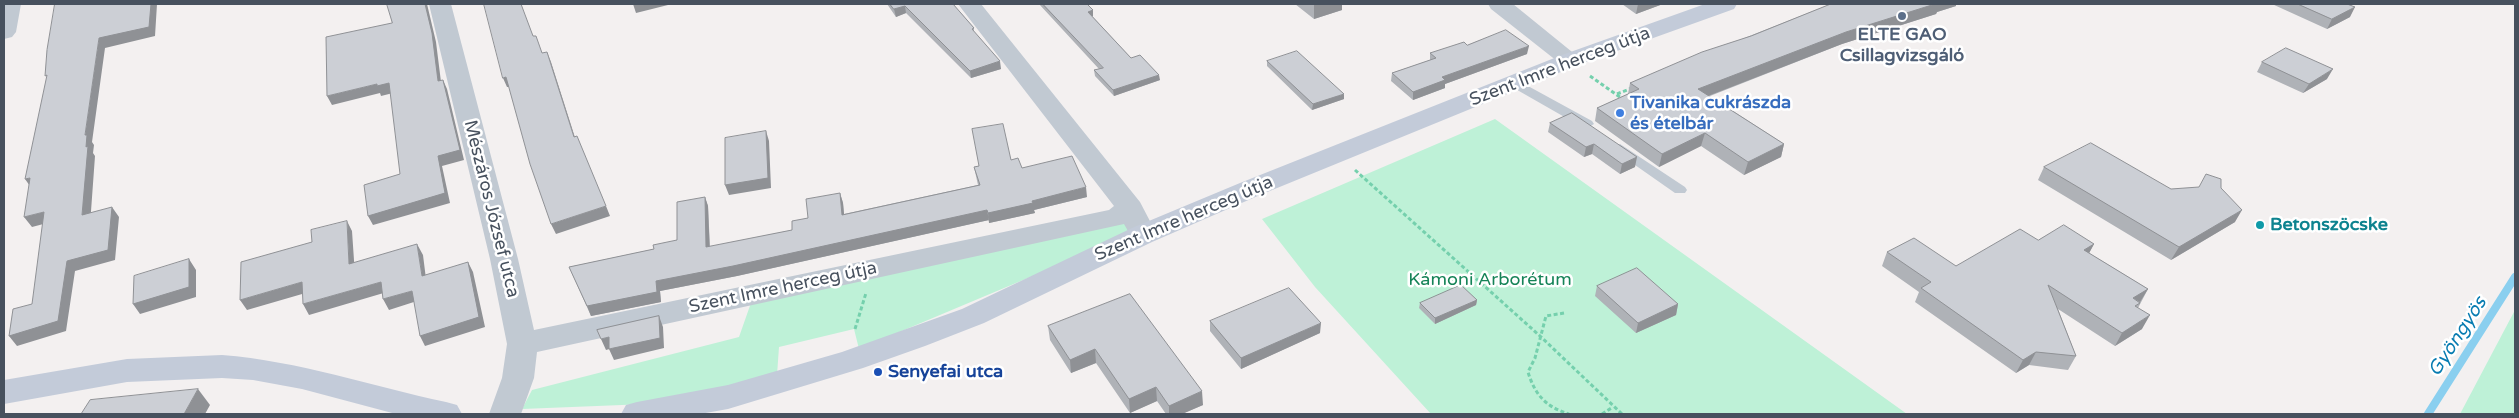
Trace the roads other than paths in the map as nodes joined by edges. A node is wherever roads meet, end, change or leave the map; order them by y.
1 (10, 4) edge
2 (440, 4) edge
3 (969, 4) edge
4 (1499, 4) edge
5 (1726, 4) edge
6 (4, 32) edge
7 (1570, 60) junction
8 (1517, 84) junction
9 (1680, 190) dead end
10 (1130, 208) junction
11 (1142, 235) junction
12 (522, 344) junction
13 (4, 392) edge
14 (446, 414) edge
15 (506, 414) edge
16 (637, 414) edge

1 - 6 street
2 - 12 street, Mészáros József utca
3 - 10 street
4 - 7 street
5 - 7 main road, Szent Imre herceg útja
7 - 8 main road, Szent Imre herceg útja
8 - 9 lane
8 - 11 main road, Szent Imre herceg útja
10 - 11 street
10 - 12 street, Szent Imre herceg útja
11 - 16 main road, Szent Imre herceg útja
12 - 15 street, Mészáros József utca
13 - 14 main road

